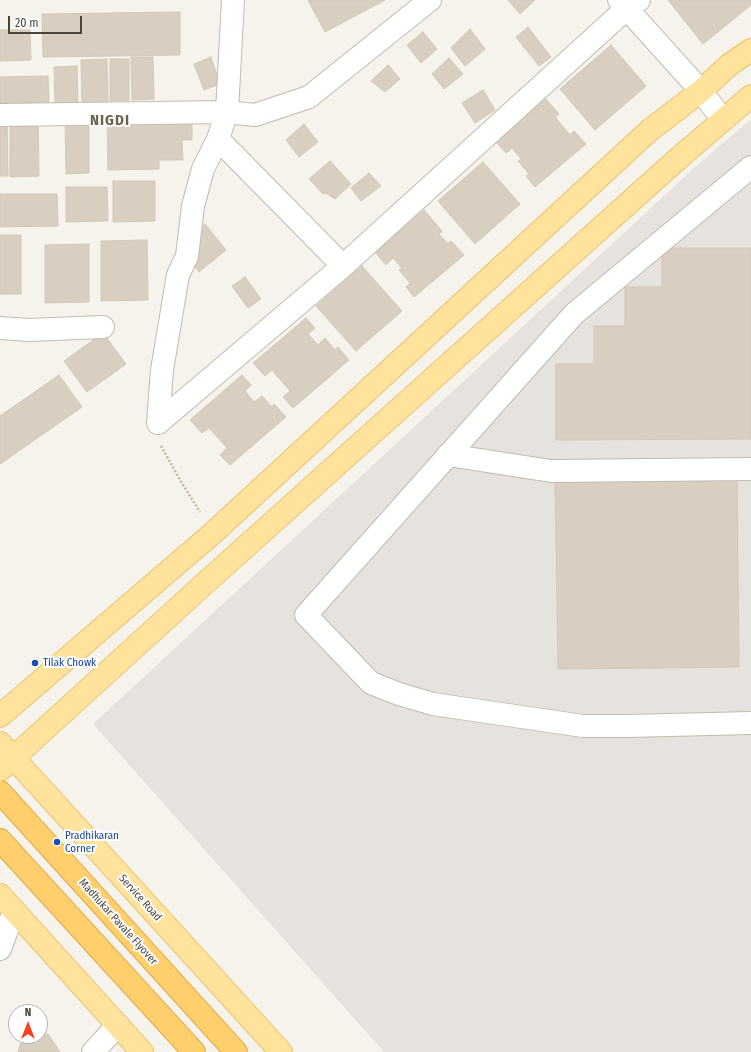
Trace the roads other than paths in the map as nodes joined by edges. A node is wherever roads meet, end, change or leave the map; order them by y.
1 (233, 0) edge
2 (430, 0) edge
3 (628, 3) edge
4 (751, 50) edge
5 (701, 91) junction
6 (751, 96) edge
7 (227, 112) junction
8 (0, 115) edge
9 (723, 120) junction
10 (218, 139) junction
11 (751, 168) edge
12 (343, 266) junction
13 (103, 327) dead end
14 (0, 328) edge
15 (448, 455) junction
16 (751, 469) edge
17 (0, 716) edge
18 (751, 723) edge
19 (4, 757) edge
20 (0, 792) edge
21 (0, 840) edge
22 (0, 895) edge
23 (14, 911) junction
24 (0, 949) edge
25 (118, 1025) junction
26 (94, 1052) edge
27 (142, 1052) edge
28 (194, 1052) edge
29 (236, 1052) edge
30 (281, 1052) edge

1 - 7 street
2 - 7 street
3 - 5 street
3 - 12 street
4 - 5 main road
5 - 9 street
5 - 17 main road
6 - 9 main road
7 - 8 street
7 - 10 street
9 - 19 main road
10 - 12 street
10 - 12 street
11 - 15 street
13 - 14 street
15 - 16 street
15 - 18 street
19 - 30 main road, Service Road
20 - 29 highway, Madhukar Pavale Flyover
21 - 28 highway
22 - 23 main road
23 - 24 street
23 - 25 main road
25 - 26 street
25 - 27 main road

